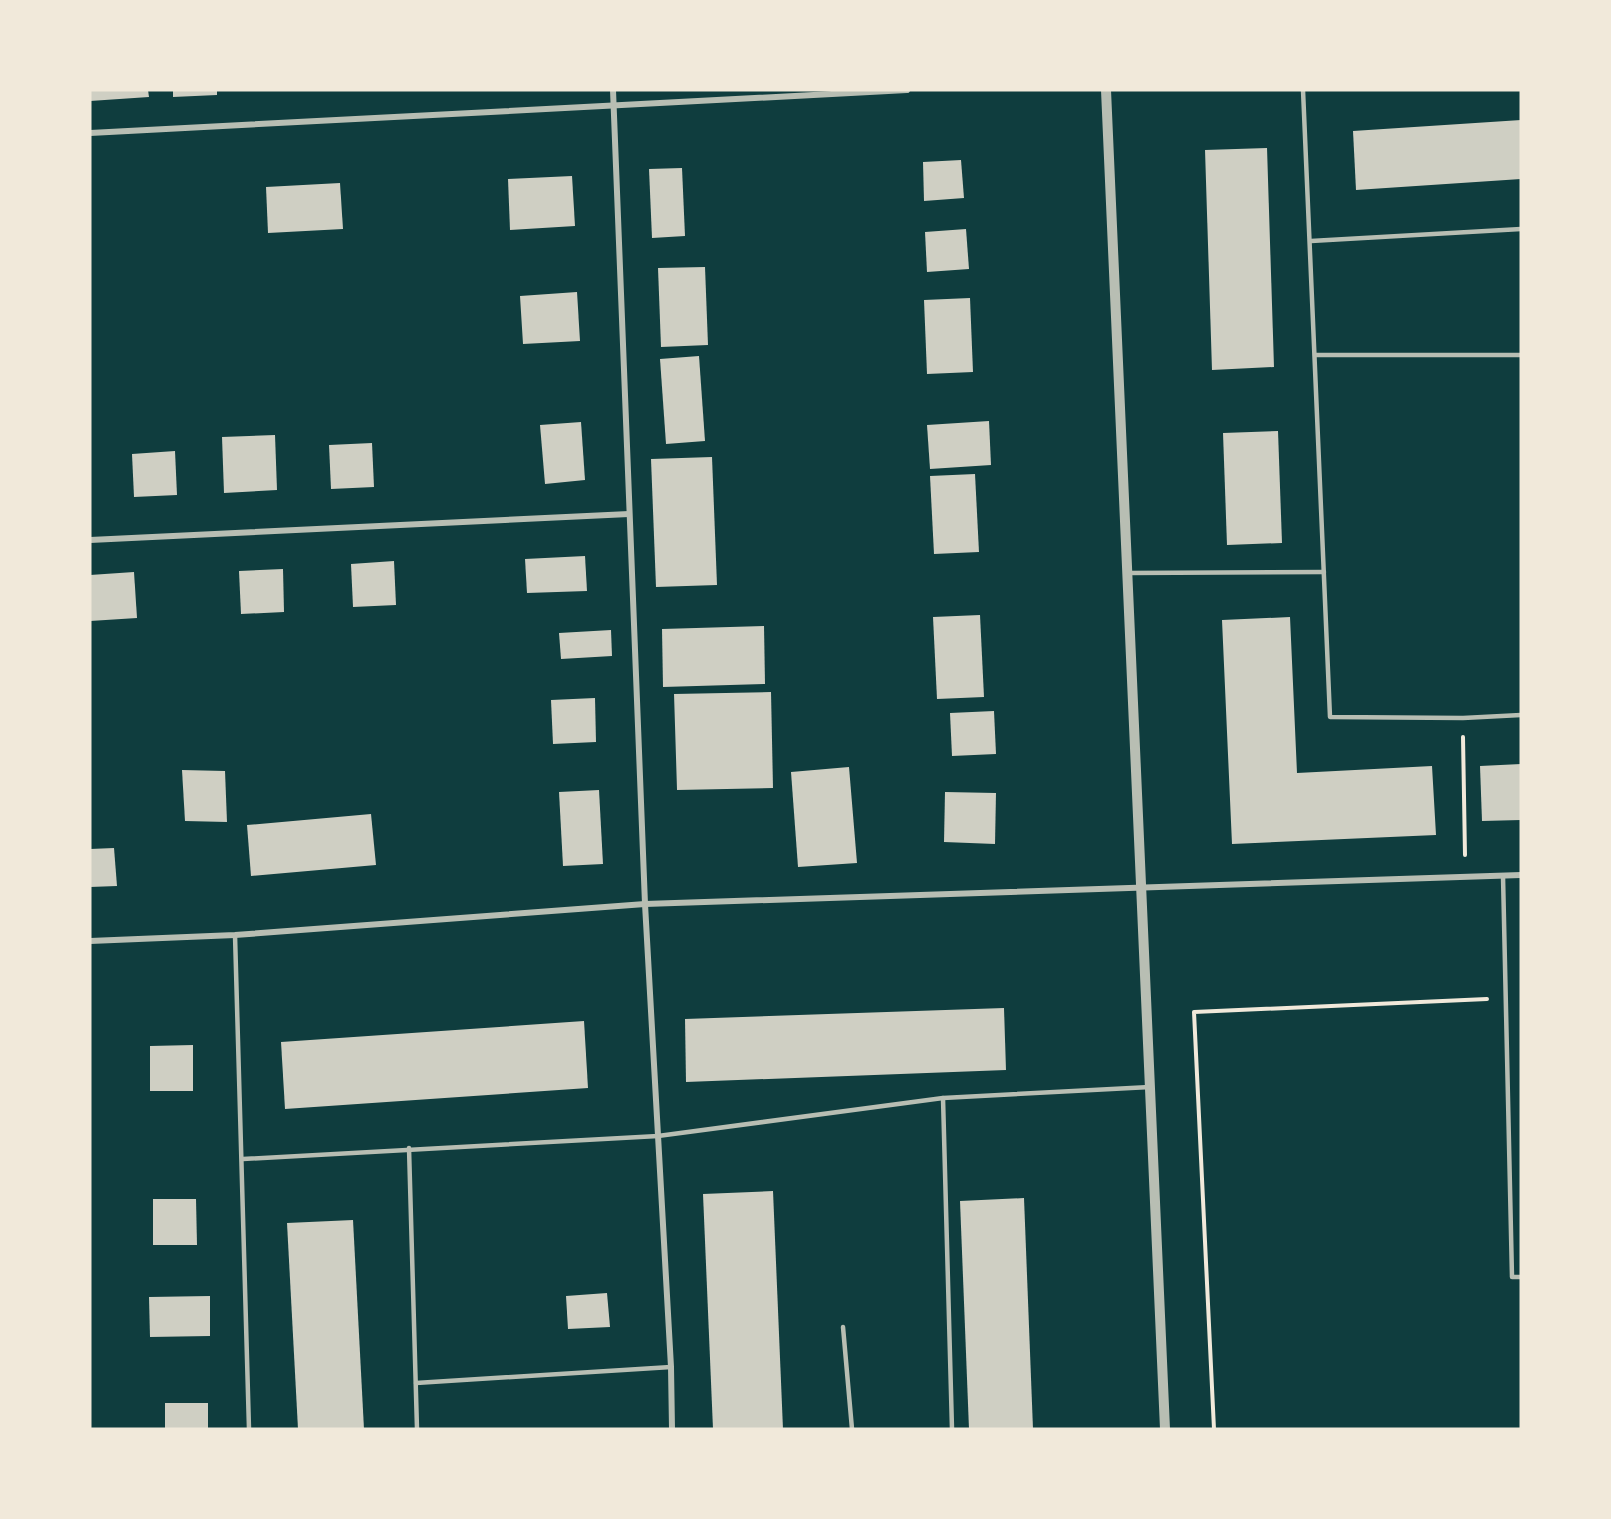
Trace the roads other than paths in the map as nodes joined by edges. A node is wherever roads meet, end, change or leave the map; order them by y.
1 (613, 90) edge
2 (908, 90) edge
3 (1106, 90) edge
4 (1303, 90) edge
5 (614, 106) junction
6 (90, 133) edge
7 (1521, 229) edge
8 (1311, 241) junction
9 (1315, 355) junction
10 (1521, 355) edge
11 (629, 514) junction
12 (90, 540) edge
13 (1324, 572) junction
14 (1127, 573) junction
15 (1521, 715) edge
16 (1521, 875) edge
17 (1503, 876) junction
18 (1142, 888) junction
19 (645, 904) junction
20 (235, 935) junction
21 (90, 941) edge
22 (1150, 1087) junction
23 (943, 1098) junction
24 (658, 1136) junction
25 (409, 1148) junction
26 (243, 1159) junction
27 (1521, 1277) edge
28 (843, 1327) dead end
29 (671, 1367) junction
30 (416, 1383) junction
31 (249, 1429) edge
32 (417, 1429) edge
33 (672, 1429) edge
34 (852, 1429) edge
35 (952, 1429) edge
36 (1165, 1429) edge

1 - 5 street
2 - 5 street
3 - 14 street
4 - 8 lane
5 - 6 street
5 - 11 street
7 - 8 lane
8 - 9 lane
9 - 10 lane
9 - 13 lane
11 - 12 street
11 - 19 street
13 - 14 lane
13 - 15 lane
14 - 18 street
16 - 17 street
17 - 18 street
17 - 27 lane
18 - 19 street
18 - 22 street
19 - 20 street
19 - 24 street
20 - 21 street
20 - 26 lane
22 - 23 lane
22 - 36 street
23 - 24 lane
23 - 35 lane
24 - 25 lane
24 - 29 street
25 - 26 lane
25 - 30 lane
26 - 31 lane
28 - 34 lane
29 - 30 lane
29 - 33 street
30 - 32 lane

